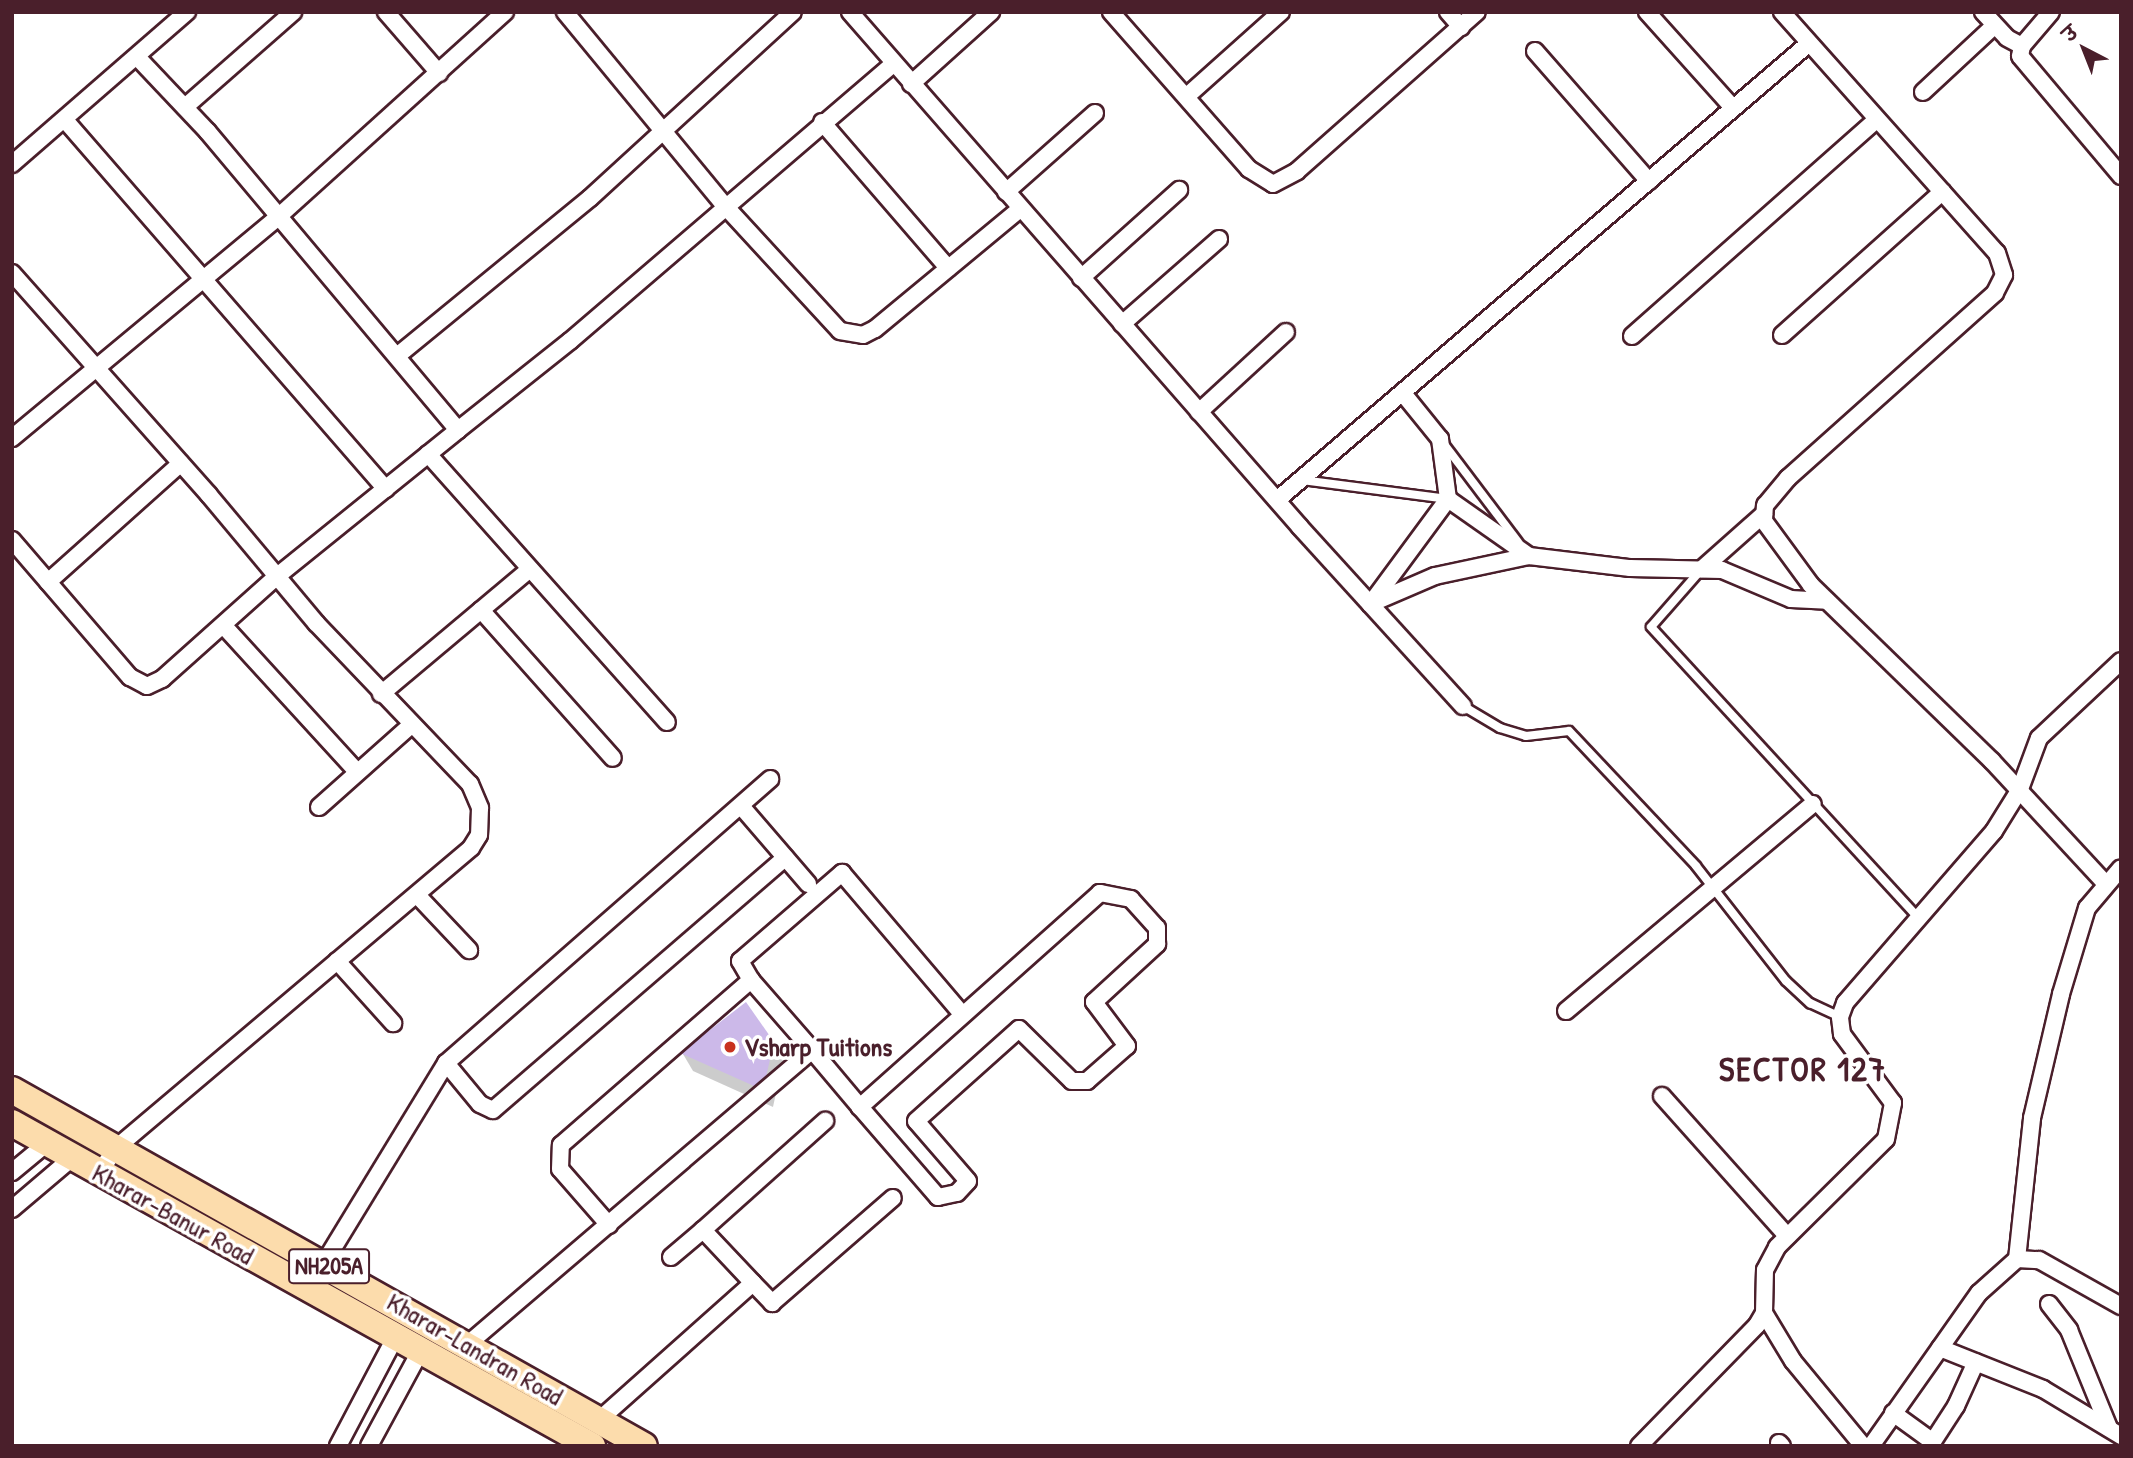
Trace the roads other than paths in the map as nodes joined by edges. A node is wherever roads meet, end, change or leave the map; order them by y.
1 (187, 12) edge
2 (293, 12) edge
3 (386, 12) edge
4 (505, 12) edge
5 (565, 12) edge
6 (793, 12) edge
7 (850, 12) edge
8 (991, 12) edge
9 (1111, 12) edge
10 (1281, 12) edge
11 (1448, 12) edge
12 (1477, 12) edge
13 (1647, 12) edge
14 (1782, 12) edge
15 (1983, 12) edge
16 (2051, 12) edge
17 (1994, 26) junction
18 (1461, 27) junction
19 (1808, 44) junction
20 (2022, 46) junction
21 (1535, 51) dead end
22 (136, 57) junction
23 (893, 64) junction
24 (439, 73) junction
25 (911, 84) junction
26 (1923, 92) dead end
27 (1187, 96) junction
28 (186, 107) junction
29 (1733, 108) junction
30 (1095, 113) dead end
31 (65, 120) junction
32 (1876, 120) junction
33 (822, 122) junction
34 (665, 131) junction
35 (12, 164) edge
36 (2121, 176) edge
37 (1649, 181) junction
38 (1179, 190) dead end
39 (1006, 192) junction
40 (1941, 192) junction
41 (726, 207) junction
42 (1020, 209) junction
43 (278, 217) junction
44 (1219, 239) dead end
45 (948, 268) junction
46 (12, 273) edge
47 (203, 277) junction
48 (1081, 278) junction
49 (1122, 324) junction
50 (1286, 332) dead end
51 (1782, 335) dead end
52 (1632, 336) dead end
53 (397, 356) junction
54 (94, 368) junction
55 (1402, 392) junction
56 (1199, 412) junction
57 (458, 430) junction
58 (12, 438) edge
59 (1440, 439) junction
60 (428, 454) junction
61 (181, 463) junction
62 (1301, 480) junction
63 (386, 489) junction
64 (1448, 499) junction
65 (1277, 500) junction
66 (1764, 514) junction
67 (12, 540) edge
68 (1529, 556) junction
69 (530, 569) junction
70 (1702, 569) junction
71 (276, 577) junction
72 (48, 582) junction
73 (1827, 601) junction
74 (1370, 604) junction
75 (481, 610) junction
76 (223, 625) junction
77 (2121, 661) edge
78 (381, 694) junction
79 (1463, 706) joint
80 (667, 722) dead end
81 (411, 725) junction
82 (613, 758) dead end
83 (357, 772) junction
84 (770, 779) dead end
85 (2020, 789) junction
86 (1814, 804) junction
87 (741, 806) junction
88 (319, 807) dead end
89 (785, 858) junction
90 (2121, 868) edge
91 (2105, 883) junction
92 (808, 884) dead end
93 (1714, 890) junction
94 (417, 895) junction
95 (1918, 917) junction
96 (468, 950) dead end
97 (337, 961) junction
98 (751, 980) junction
99 (1566, 1011) dead end
100 (962, 1014) junction
101 (1840, 1017) junction
102 (393, 1023) dead end
103 (812, 1050) junction
104 (446, 1063) junction
105 (12, 1090) edge
106 (1662, 1096) dead end
107 (860, 1107) junction
108 (825, 1121) dead end
109 (12, 1123) edge
110 (47, 1143) junction
111 (117, 1147) junction
112 (72, 1158) junction
113 (12, 1172) edge
114 (98, 1174) junction
115 (893, 1198) dead end
116 (12, 1209) edge
117 (609, 1225) junction
118 (703, 1230) junction
119 (1787, 1236) junction
120 (671, 1257) dead end
121 (2017, 1259) junction
122 (324, 1264) junction
123 (753, 1283) junction
124 (2049, 1304) dead end
125 (2121, 1306) edge
126 (1764, 1312) junction
127 (396, 1336) junction
128 (468, 1345) junction
129 (1940, 1348) junction
130 (421, 1350) junction
131 (1976, 1362) junction
132 (1893, 1413) junction
133 (599, 1420) junction
134 (2115, 1432) edge
135 (1932, 1444) edge
136 (338, 1446) edge
137 (369, 1446) edge
138 (592, 1446) edge
139 (644, 1446) edge
140 (1639, 1446) edge
141 (1863, 1446) edge
142 (1871, 1446) edge

1 - 22 street
2 - 28 street
3 - 24 street
4 - 24 street
5 - 34 street
6 - 34 street
7 - 23 street
8 - 25 street
9 - 27 street
10 - 27 street
11 - 18 street
12 - 18 street
13 - 29 street
14 - 19 street
15 - 17 street
16 - 20 street
17 - 20 street
17 - 26 street
18 - 27 street
19 - 29 street
19 - 32 street
20 - 36 street
21 - 37 street
22 - 28 street
22 - 31 street
23 - 25 street
23 - 33 street
24 - 43 street
25 - 39 street
28 - 43 street
29 - 37 street
30 - 39 street
31 - 35 street
31 - 47 street
32 - 40 street
32 - 52 street
33 - 41 street
33 - 45 street
34 - 41 street
34 - 53 street
37 - 55 street
38 - 48 street
39 - 42 street
40 - 51 street
40 - 66 street
41 - 45 street
41 - 57 street
42 - 45 street
42 - 48 street
43 - 47 street
43 - 53 street
44 - 49 street
46 - 54 street
47 - 54 street
47 - 63 street
48 - 49 street
49 - 56 street
50 - 56 street
53 - 57 street
54 - 58 street
54 - 61 street
55 - 59 street
55 - 62 street
56 - 65 street
57 - 60 street
59 - 64 street
59 - 68 lane
60 - 63 street
60 - 69 street
61 - 71 street
61 - 72 street
62 - 64 lane
62 - 65 street
63 - 71 street
64 - 68 street
64 - 74 street
65 - 74 street
66 - 70 street
66 - 73 street
67 - 72 street
68 - 70 street
68 - 74 street
69 - 75 street
69 - 80 street
70 - 73 street
70 - 86 lane
71 - 76 street
71 - 78 street
72 - 76 street
73 - 85 street
74 - 79 street
75 - 78 street
75 - 82 street
76 - 83 street
77 - 85 street
78 - 81 street
79 - 93 lane
81 - 83 street
81 - 94 street
83 - 88 street
84 - 87 street
85 - 91 street
85 - 95 street
86 - 93 street
86 - 95 lane
87 - 89 street
87 - 104 street
89 - 92 street
89 - 104 street
90 - 91 street
91 - 121 street
93 - 99 street
93 - 101 lane
94 - 96 street
94 - 97 street
95 - 101 street
97 - 102 street
97 - 111 street
98 - 100 street
98 - 103 street
98 - 117 street
100 - 107 street
100 - 107 street
101 - 119 street
103 - 107 street
103 - 117 street
104 - 122 street
105 - 111 highway, Kharar-Landran Road / NH205A
106 - 119 street
108 - 118 street
109 - 110 highway, Kharar-Banur Road / NH205A
110 - 112 highway, Kharar-Banur Road / NH205A
110 - 113 street
111 - 114 street
111 - 122 highway, Kharar-Landran Road / NH205A
112 - 114 highway, Kharar-Banur Road / NH205A
112 - 116 street
114 - 127 highway, Kharar-Banur Road / NH205A
115 - 123 street
117 - 128 street
118 - 120 street
118 - 123 street
119 - 126 street
121 - 125 street
121 - 129 street
122 - 128 highway, Kharar-Landran Road / NH205A
123 - 133 street
124 - 134 street
126 - 140 street
126 - 141 street
127 - 130 highway, Kharar-Banur Road / NH205A
127 - 136 street
128 - 133 highway, Kharar-Landran Road / NH205A
129 - 131 street
129 - 132 street
130 - 137 street
130 - 138 highway, Kharar-Banur Road / NH205A
131 - 134 street
131 - 135 street
132 - 135 street
132 - 142 street
133 - 139 highway, Kharar-Landran Road / NH205A

